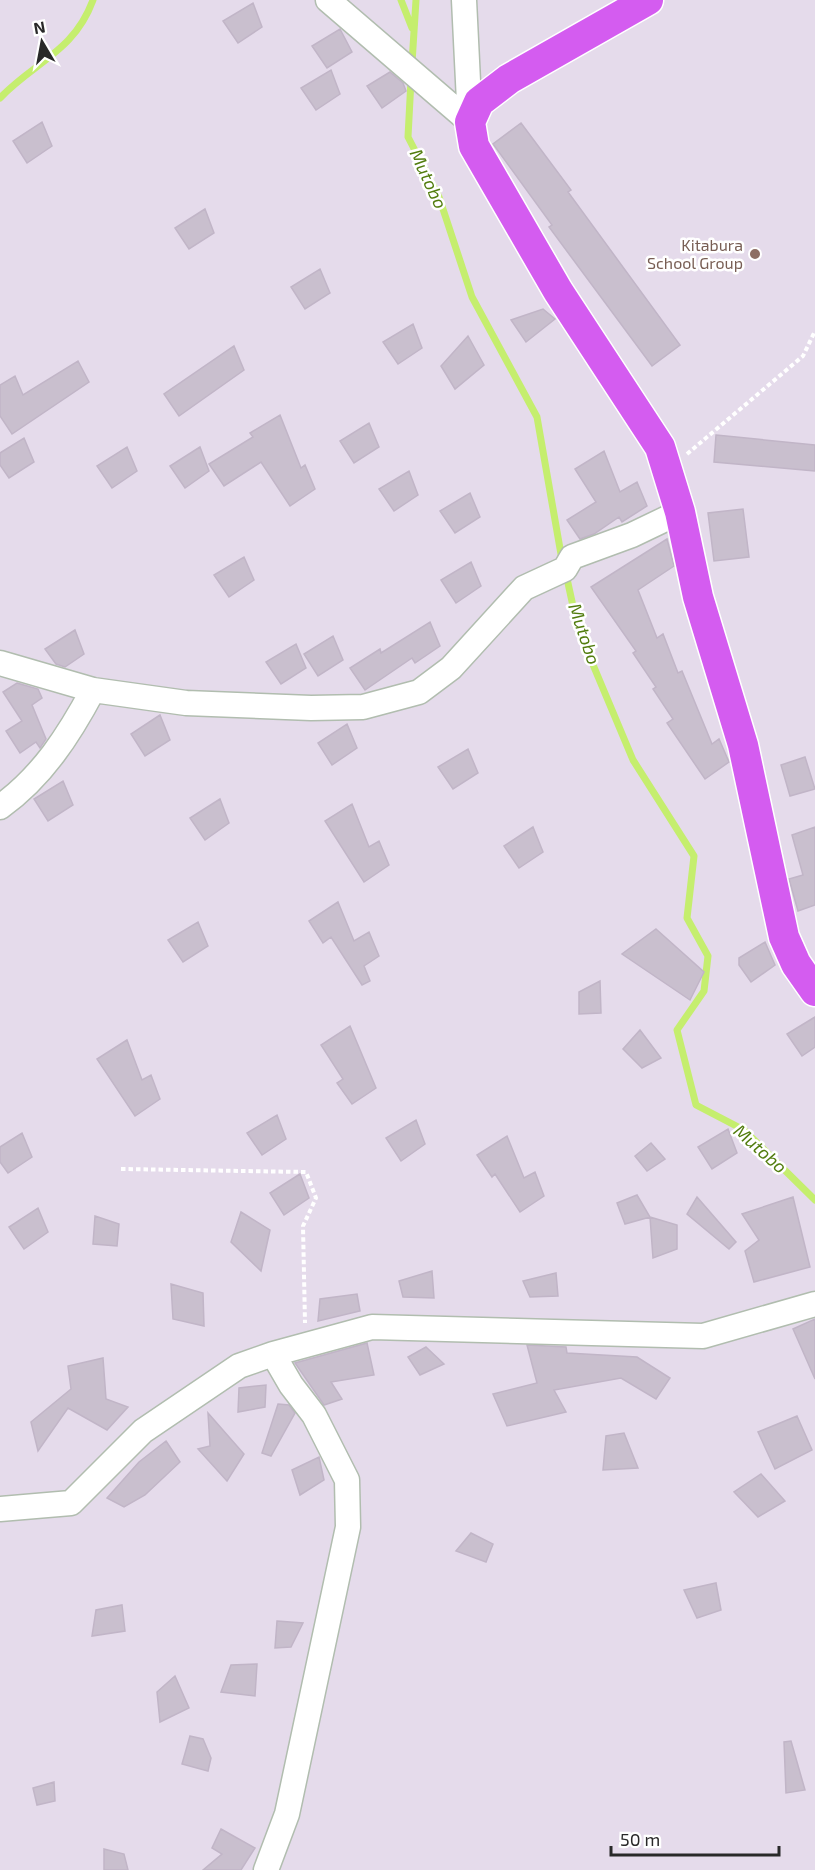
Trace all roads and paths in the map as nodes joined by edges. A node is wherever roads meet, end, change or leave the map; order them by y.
1 (328, 0) edge
2 (464, 0) edge
3 (648, 0) edge
4 (470, 122) junction
5 (815, 331) edge
6 (660, 447) junction
7 (680, 512) junction
8 (0, 663) edge
9 (93, 690) junction
10 (0, 807) edge
11 (815, 991) edge
12 (121, 1169) dead end
13 (815, 1304) edge
14 (305, 1345) junction
15 (273, 1354) junction
16 (0, 1509) edge
17 (266, 1870) edge

1 - 4 street
2 - 4 street
3 - 4 main road
4 - 6 main road
5 - 6 path
6 - 7 main road
7 - 9 street
7 - 11 main road
8 - 9 street
9 - 10 street
12 - 14 path
13 - 14 street
14 - 15 street
15 - 16 street
15 - 17 street

